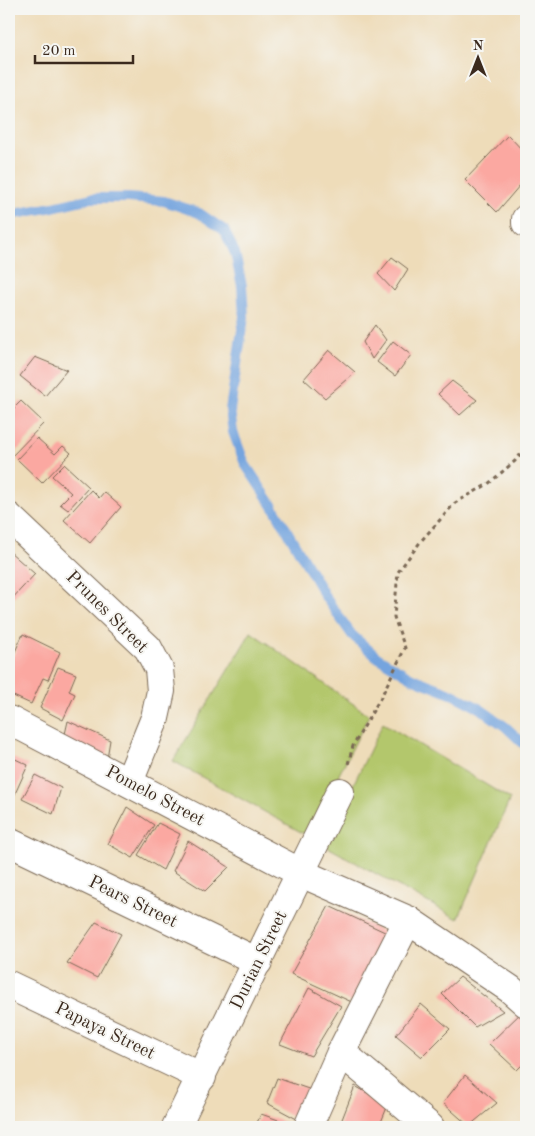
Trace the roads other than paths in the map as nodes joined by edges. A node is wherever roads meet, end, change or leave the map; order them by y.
1 (526, 219) edge
2 (526, 224) edge
3 (9, 517) edge
4 (9, 720) edge
5 (129, 782) junction
6 (340, 792) road end
7 (9, 842) edge
8 (301, 873) junction
9 (408, 920) junction
10 (258, 962) junction
11 (9, 985) edge
12 (526, 1003) edge
13 (342, 1052) junction
14 (202, 1077) junction
15 (176, 1127) edge
16 (308, 1127) edge
17 (430, 1127) edge

1 - 2 street
3 - 5 street, Prunes Street
4 - 5 street, Pomelo Street
5 - 8 street, Pomelo Street
6 - 8 street, Durian Street
7 - 10 street, Pears Street
8 - 9 street, Pomelo Street
8 - 10 street, Durian Street
9 - 12 street, Pomelo Street
9 - 13 street
10 - 14 street, Durian Street
11 - 14 street, Papaya Street
13 - 16 street
13 - 17 street
14 - 15 street, Durian Street

